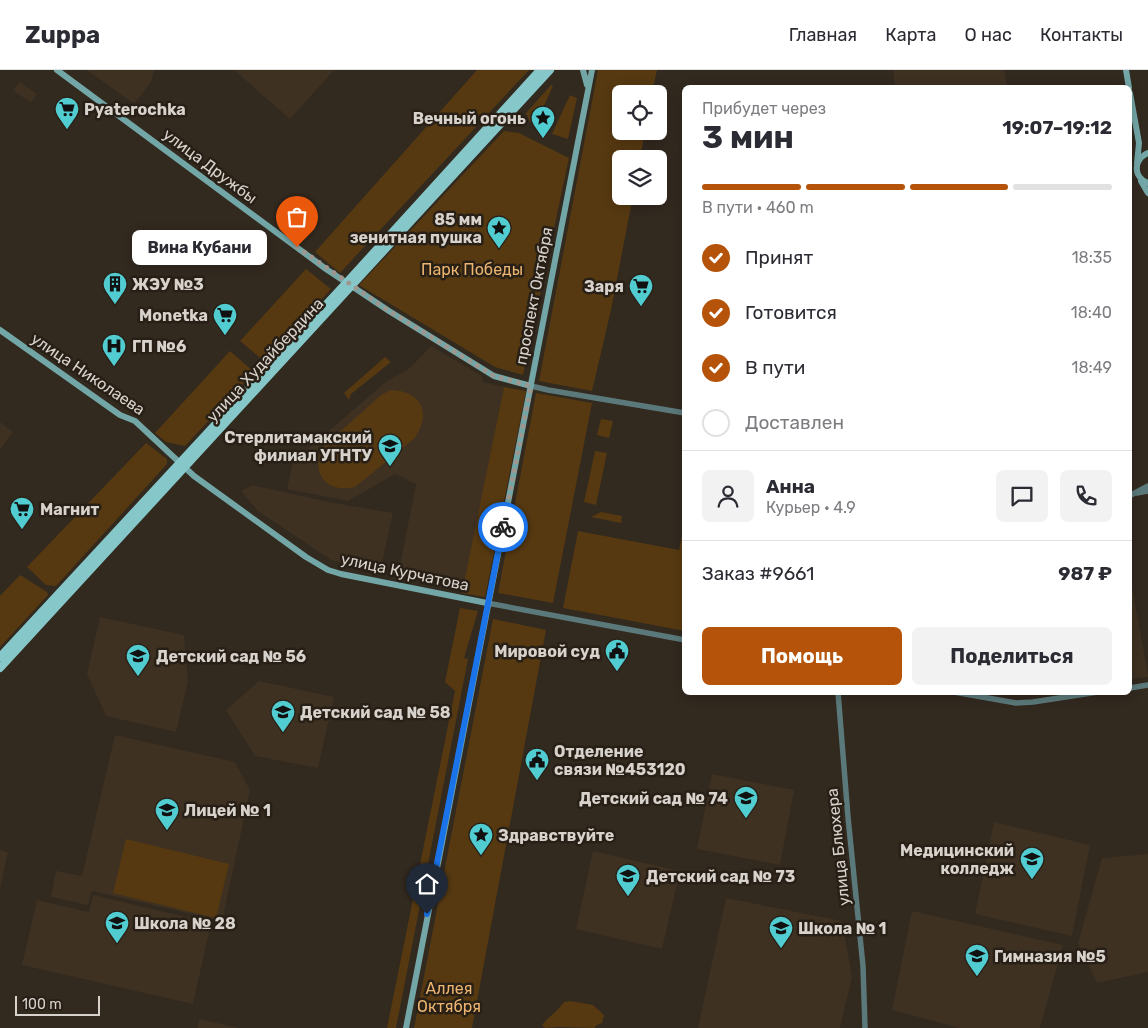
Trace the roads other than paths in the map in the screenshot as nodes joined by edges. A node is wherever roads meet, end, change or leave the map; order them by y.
1 (57, 70) edge
2 (540, 70) edge
3 (550, 70) edge
4 (583, 70) edge
5 (592, 70) edge
6 (1126, 70) edge
7 (1128, 85) edge
8 (588, 88) junction
9 (1132, 103) edge
10 (1140, 143) junction
11 (1148, 149) edge
12 (1148, 153) edge
13 (1137, 163) junction
14 (1139, 177) junction
15 (1148, 183) edge
16 (1148, 193) edge
17 (349, 284) junction
18 (0, 330) edge
19 (531, 386) junction
20 (682, 412) edge
21 (182, 466) junction
22 (1148, 486) edge
23 (1148, 493) edge
24 (1132, 494) edge
25 (1132, 495) edge
26 (487, 603) junction
27 (682, 639) edge
28 (0, 657) edge
29 (0, 668) edge
30 (1148, 685) edge
31 (1132, 688) edge
32 (838, 695) edge
33 (971, 695) edge
34 (1076, 695) edge
35 (406, 1028) edge
36 (865, 1028) edge

1 - 17 main road, улица Дружбы
2 - 17 main road, улица Худайбердина
3 - 17 main road, улица Худайбердина
4 - 8 main road
5 - 8 main road, проспект Октября
6 - 7 main road
8 - 19 main road, проспект Октября
9 - 10 main road
10 - 11 main road
10 - 13 main road
12 - 13 main road
13 - 14 main road
14 - 15 main road
14 - 16 main road
17 - 19 main road, улица Дружбы
17 - 21 main road, улица Худайбердина
18 - 21 main road, улица Николаева
19 - 20 street
19 - 26 main road, проспект Октября
21 - 26 main road, улица Курчатова
21 - 28 main road, улица Худайбердина
21 - 29 main road, улица Худайбердина
22 - 24 street
23 - 25 street
26 - 27 street, улица Курчатова
26 - 35 main road, проспект Октября
30 - 31 street
32 - 36 street, улица Блюхера
33 - 34 street

